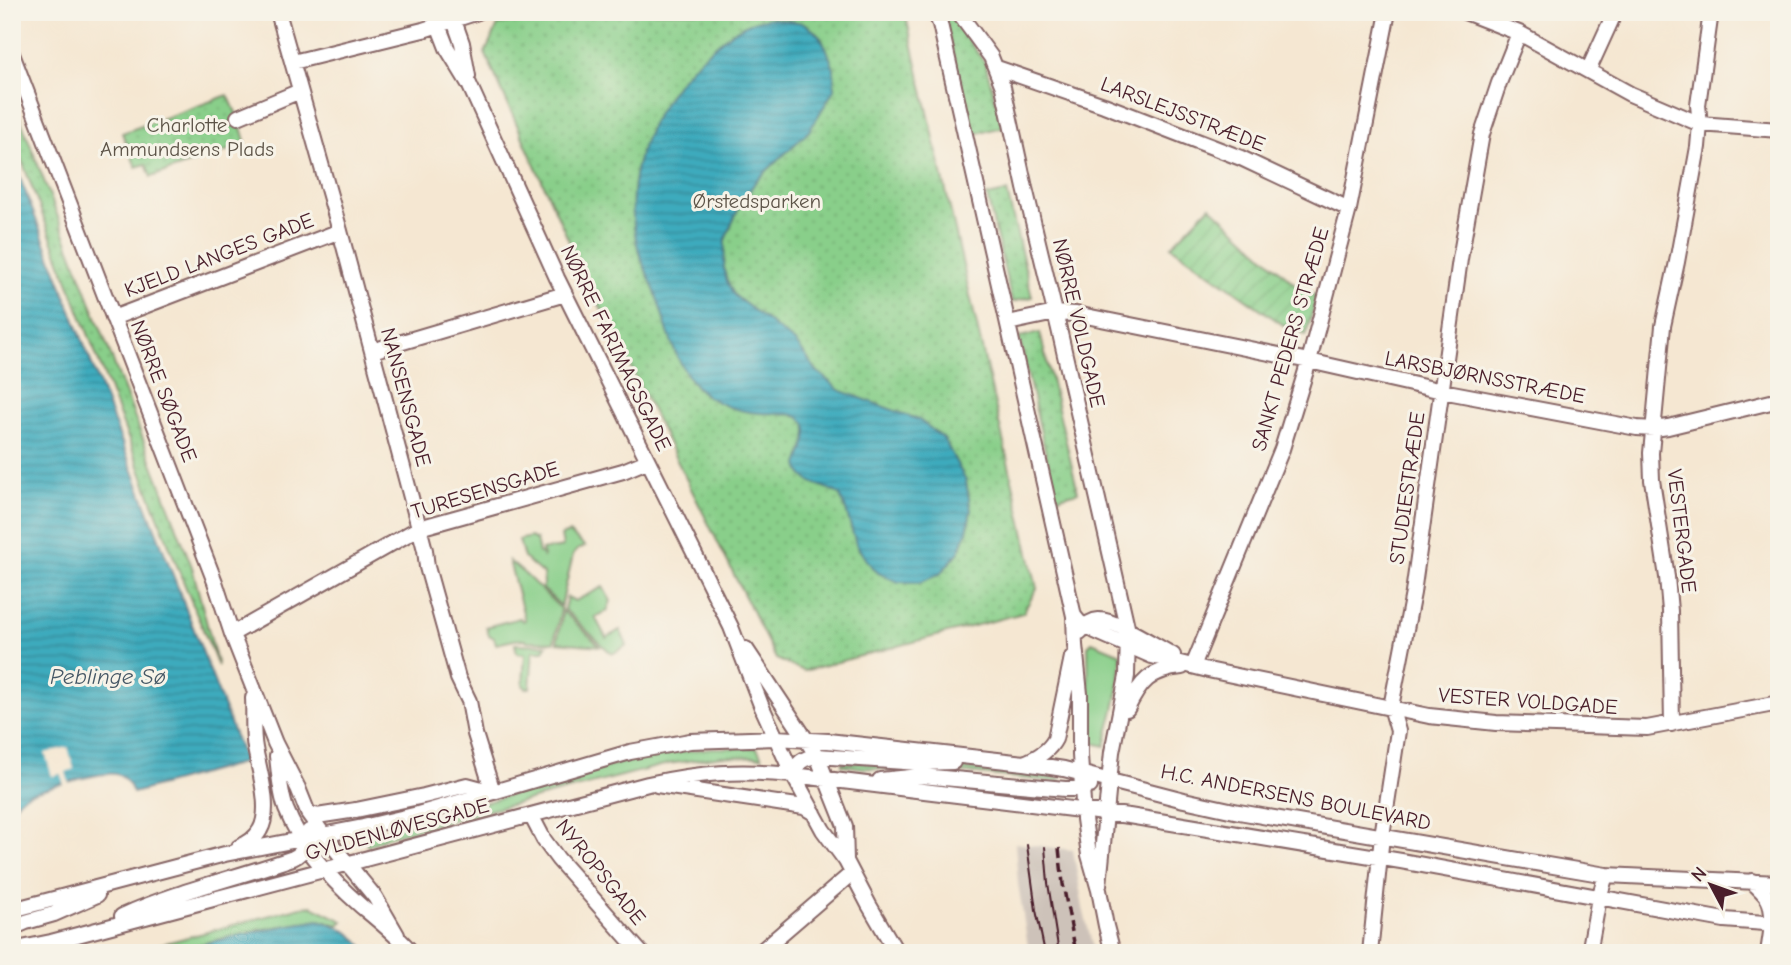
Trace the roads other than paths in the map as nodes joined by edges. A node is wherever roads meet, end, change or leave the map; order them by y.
1 (278, 12) edge
2 (478, 12) edge
3 (936, 12) edge
4 (1388, 12) edge
5 (1465, 12) edge
6 (1615, 12) edge
7 (1711, 12) edge
8 (962, 15) edge
9 (452, 16) edge
10 (436, 19) edge
11 (1519, 33) junction
12 (12, 54) edge
13 (293, 62) junction
14 (997, 68) junction
15 (1588, 71) junction
16 (470, 84) junction
17 (300, 92) junction
18 (237, 117) dead end
19 (1700, 124) junction
20 (1779, 130) edge
21 (1349, 209) junction
22 (340, 231) junction
23 (565, 294) junction
24 (1055, 313) junction
25 (113, 318) junction
26 (1008, 323) junction
27 (372, 351) junction
28 (1309, 361) junction
29 (1442, 391) junction
30 (1779, 400) edge
31 (1654, 429) junction
32 (647, 461) junction
33 (419, 528) junction
34 (1078, 622) junction
35 (731, 627) junction
36 (1127, 631) junction
37 (232, 634) junction
38 (1074, 645) junction
39 (1193, 666) junction
40 (253, 689) junction
41 (1779, 703) edge
42 (1391, 708) junction
43 (1672, 724) junction
44 (1115, 736) junction
45 (776, 738) junction
46 (807, 740) junction
47 (275, 743) junction
48 (817, 756) junction
49 (994, 760) junction
50 (1024, 763) junction
51 (1082, 773) junction
52 (793, 775) junction
53 (826, 779) junction
54 (854, 782) junction
55 (1096, 783) junction
56 (648, 784) junction
57 (493, 792) junction
58 (1083, 810) junction
59 (1107, 812) junction
60 (308, 813) junction
61 (814, 813) junction
62 (531, 816) junction
63 (1382, 836) junction
64 (310, 839) junction
65 (225, 854) junction
66 (1380, 858) junction
67 (348, 864) junction
68 (849, 867) junction
69 (325, 870) junction
70 (1606, 875) junction
71 (140, 876) junction
72 (1752, 881) junction
73 (1779, 883) edge
74 (1099, 890) junction
75 (1599, 898) junction
76 (12, 910) edge
77 (1776, 920) edge
78 (12, 928) edge
79 (88, 932) junction
80 (397, 935) junction
81 (13, 950) edge
82 (412, 953) edge
83 (641, 953) edge
84 (759, 953) edge
85 (897, 953) edge
86 (1113, 953) edge
87 (1370, 953) edge
88 (1590, 953) edge
89 (1768, 953) edge

1 - 13 street, NANSENSGADE
2 - 9 street
3 - 26 street
4 - 21 street, SANKT PEDERS STRÆDE
5 - 11 street
6 - 15 street
7 - 19 street, VESTERGADE
8 - 14 street, NØRRE VOLDGADE
9 - 10 street
9 - 16 street, NØRRE FARIMAGSGADE
10 - 13 street
10 - 16 street, NØRRE FARIMAGSGADE
11 - 15 street
11 - 29 street, STUDIESTRÆDE
12 - 25 street, NØRRE SØGADE
13 - 17 street, NANSENSGADE
14 - 21 street, LARSLEJSSTRÆDE
14 - 24 street, NØRRE VOLDGADE
15 - 19 street
16 - 23 street, NØRRE FARIMAGSGADE
17 - 18 street
17 - 22 street, NANSENSGADE
19 - 20 street
19 - 31 street, VESTERGADE
21 - 28 street, SANKT PEDERS STRÆDE
22 - 25 street, KJELD LANGES GADE
22 - 27 street, NANSENSGADE
23 - 27 street
23 - 32 street, NØRRE FARIMAGSGADE
24 - 26 street, LARSBJØRNSSTRÆDE
24 - 28 street, LARSBJØRNSSTRÆDE
24 - 36 street, NØRRE VOLDGADE
25 - 37 street, NØRRE SØGADE
26 - 34 street
27 - 33 street, NANSENSGADE
28 - 29 street, LARSBJØRNSSTRÆDE
28 - 39 street, SANKT PEDERS STRÆDE
29 - 31 street, LARSBJØRNSSTRÆDE
29 - 42 street, STUDIESTRÆDE
30 - 31 street, LARSBJØRNSSTRÆDE
31 - 43 street, VESTERGADE
32 - 33 street, TURESENSGADE
32 - 35 street, NØRRE FARIMAGSGADE
33 - 37 street, TURESENSGADE
33 - 57 street, NANSENSGADE
34 - 36 street
34 - 38 street
35 - 45 street, NØRRE FARIMAGSGADE
35 - 46 street, NØRRE FARIMAGSGADE
36 - 39 street
36 - 39 street, VESTER VOLDGADE
36 - 44 street, NØRRE VOLDGADE
37 - 40 street, NØRRE SØGADE
38 - 50 street
38 - 51 street
39 - 42 street, VESTER VOLDGADE
39 - 44 street
40 - 47 street, NØRRE SØGADE
40 - 65 street
41 - 43 street, VESTER VOLDGADE
42 - 43 street, VESTER VOLDGADE
42 - 63 street, STUDIESTRÆDE
44 - 55 street
45 - 46 street, GYLDENLØVESGADE
45 - 52 street, NØRRE FARIMAGSGADE
45 - 57 street, GYLDENLØVESGADE
46 - 48 street, NØRRE FARIMAGSGADE
46 - 49 street
47 - 60 street, NØRRE SØGADE
47 - 64 street, NØRRE SØGADE
48 - 49 street
48 - 52 street
48 - 53 street, NØRRE FARIMAGSGADE
49 - 50 street
50 - 51 street
51 - 55 street
52 - 53 street, GYLDENLØVESGADE
52 - 56 street, GYLDENLØVESGADE
52 - 61 street, NØRRE FARIMAGSGADE
53 - 54 street, H.C. ANDERSENS BOULEVARD
53 - 68 street, NØRRE FARIMAGSGADE
54 - 55 street, H.C. ANDERSENS BOULEVARD
54 - 58 street, H.C. ANDERSENS BOULEVARD
55 - 58 street
55 - 59 street
55 - 59 street
55 - 63 street, H.C. ANDERSENS BOULEVARD
56 - 61 street
56 - 62 street, GYLDENLØVESGADE
57 - 60 street
57 - 64 street, GYLDENLØVESGADE
58 - 59 street, H.C. ANDERSENS BOULEVARD
58 - 74 street
59 - 66 street, H.C. ANDERSENS BOULEVARD
59 - 74 street
60 - 64 street, NØRRE SØGADE
61 - 68 street, NØRRE FARIMAGSGADE
62 - 67 street, GYLDENLØVESGADE
62 - 83 street, NYROPSGADE
63 - 66 street, STUDIESTRÆDE
63 - 70 street, H.C. ANDERSENS BOULEVARD
64 - 65 street, GYLDENLØVESGADE
64 - 67 street
64 - 69 street
64 - 79 street
65 - 71 street, GYLDENLØVESGADE
66 - 75 street, H.C. ANDERSENS BOULEVARD
66 - 87 street, STUDIESTRÆDE
67 - 69 street, GYLDENLØVESGADE
67 - 80 street
68 - 84 street
68 - 85 street, NØRRE FARIMAGSGADE
69 - 79 street, GYLDENLØVESGADE
69 - 80 street
70 - 72 street, H.C. ANDERSENS BOULEVARD
70 - 75 street
71 - 76 street, GYLDENLØVESGADE
71 - 78 street
72 - 73 street, H.C. ANDERSENS BOULEVARD
72 - 77 street
74 - 86 street
75 - 77 street, H.C. ANDERSENS BOULEVARD
75 - 88 street
77 - 89 street
79 - 81 street, GYLDENLØVESGADE
80 - 82 street

